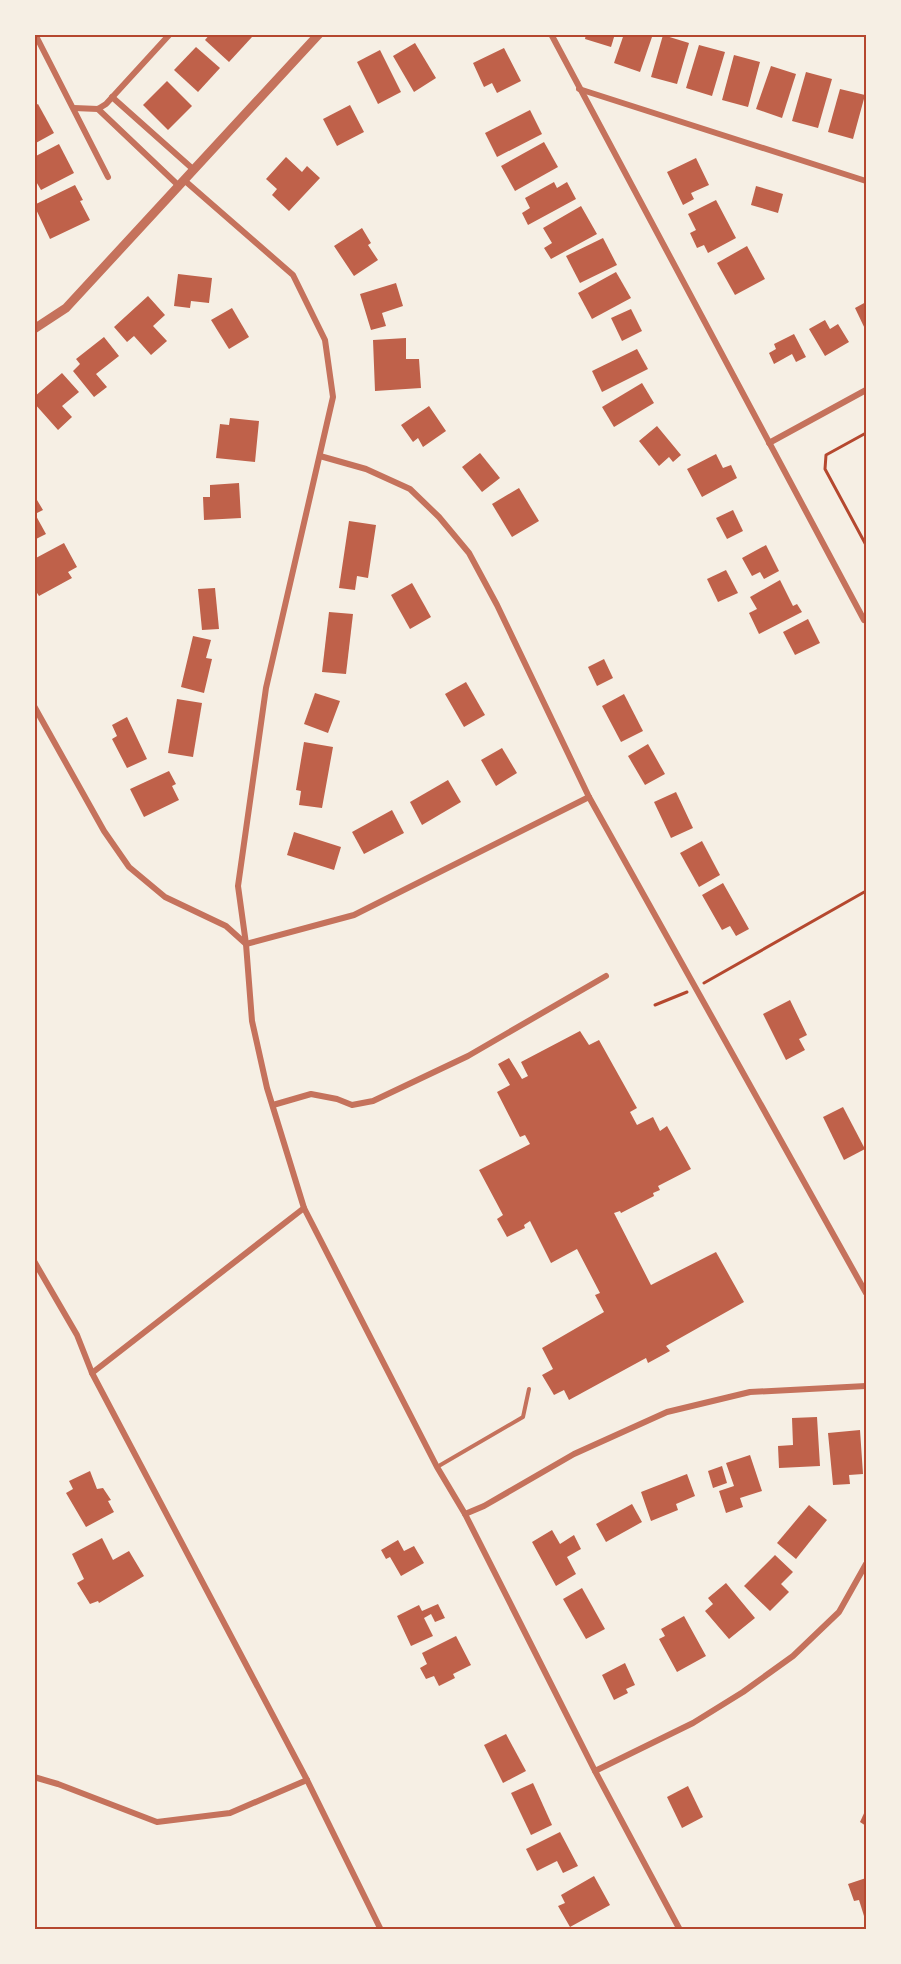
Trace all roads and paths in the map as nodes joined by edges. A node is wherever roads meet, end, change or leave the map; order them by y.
1 (35, 34) edge
2 (170, 34) edge
3 (319, 34) edge
4 (550, 34) edge
5 (579, 89) junction
6 (112, 97) junction
7 (74, 108) junction
8 (98, 109) junction
9 (194, 170) junction
10 (108, 177) dead end
11 (867, 182) edge
12 (182, 183) junction
13 (34, 329) edge
14 (867, 390) edge
15 (867, 432) edge
16 (769, 443) junction
17 (320, 456) junction
18 (867, 545) edge
19 (864, 620) dead end
20 (34, 706) edge
21 (589, 797) junction
22 (867, 891) edge
23 (246, 944) junction
24 (606, 976) dead end
25 (702, 984) dead end
26 (686, 992) dead end
27 (655, 1005) dead end
28 (273, 1105) junction
29 (304, 1208) junction
30 (34, 1261) edge
31 (867, 1293) edge
32 (92, 1373) junction
33 (867, 1386) edge
34 (529, 1389) dead end
35 (437, 1467) junction
36 (465, 1514) junction
37 (867, 1564) edge
38 (595, 1771) junction
39 (34, 1777) edge
40 (307, 1780) junction
41 (381, 1929) edge
42 (680, 1929) edge

1 - 7 street
2 - 6 street
3 - 9 street
4 - 5 street
5 - 11 street
5 - 16 street
6 - 8 street
6 - 9 street
7 - 8 street
7 - 10 street
8 - 12 street
9 - 12 street
12 - 13 street
12 - 17 street
14 - 16 street
15 - 18 path
16 - 19 street
17 - 21 street
17 - 23 street
20 - 23 street
21 - 23 street
21 - 31 street
22 - 25 path
23 - 28 street
24 - 28 street
26 - 27 path
28 - 29 street
29 - 32 street
29 - 35 street
30 - 32 street
32 - 40 street
33 - 36 street
34 - 35 lane
35 - 36 street
36 - 38 street
37 - 38 street
38 - 42 street
39 - 40 street
40 - 41 street

